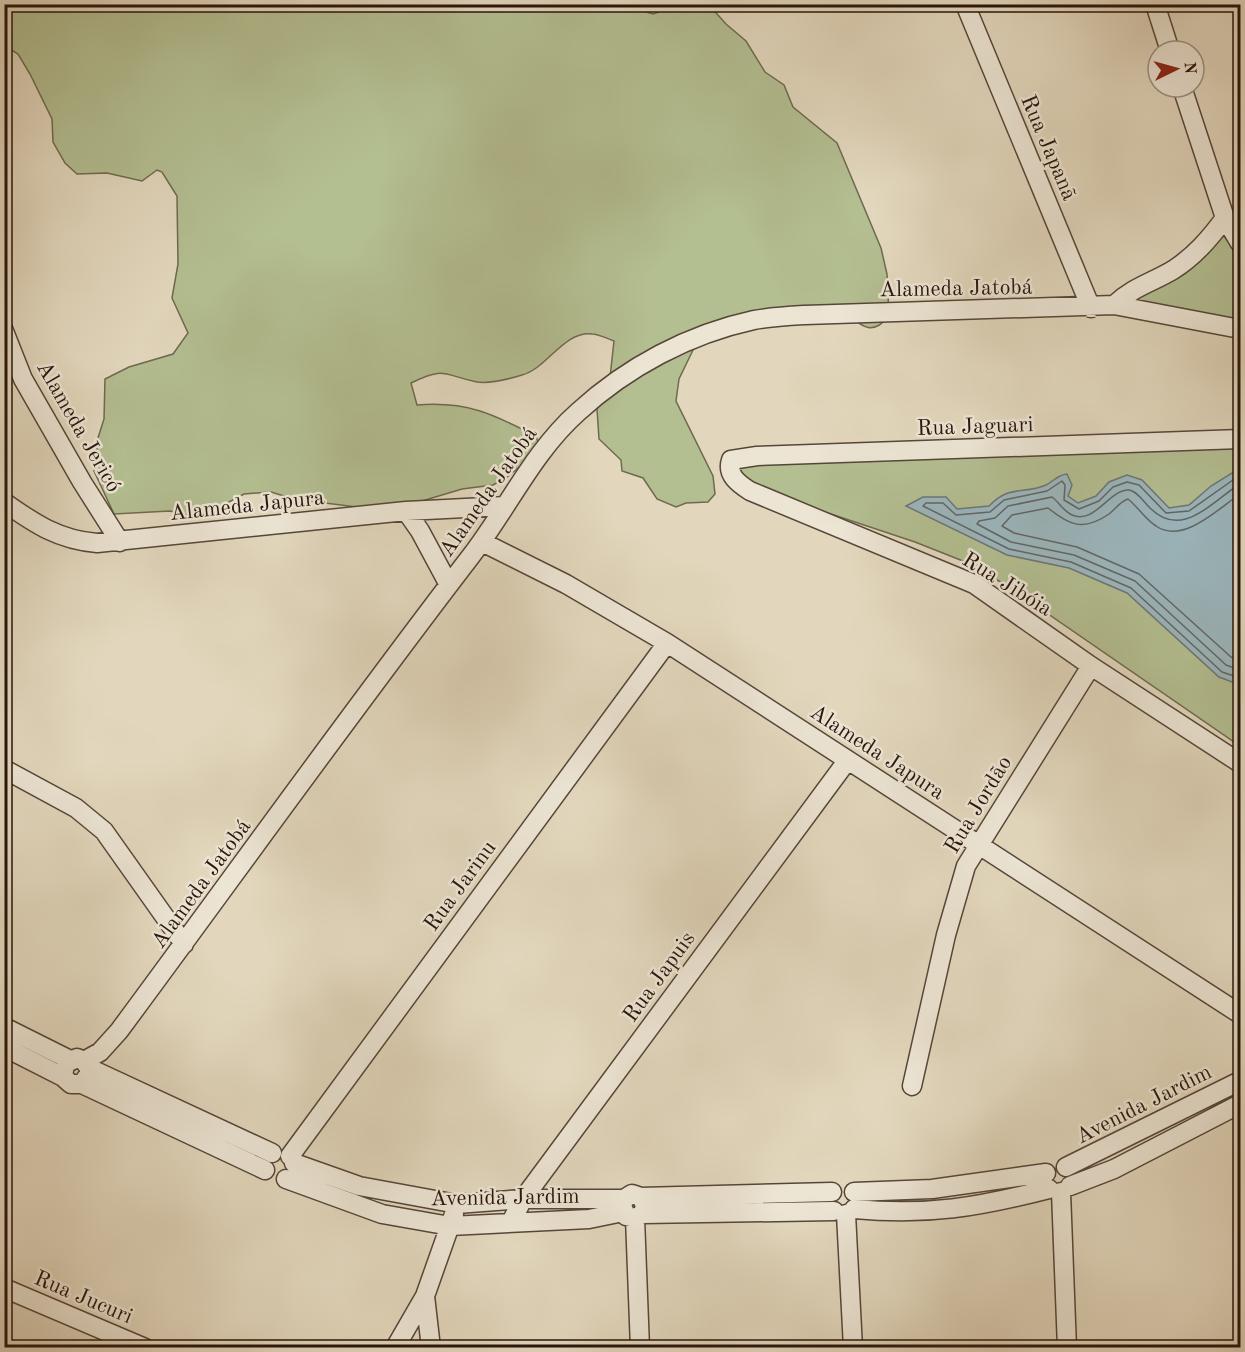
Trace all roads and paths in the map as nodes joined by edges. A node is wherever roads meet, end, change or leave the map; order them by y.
1 (965, 4) edge
2 (1155, 4) edge
3 (1166, 39) edge
4 (1186, 99) edge
5 (1225, 218) junction
6 (1240, 243) edge
7 (1114, 305) junction
8 (1091, 308) junction
9 (1240, 329) edge
10 (4, 331) edge
11 (1240, 439) edge
12 (733, 477) joint
13 (4, 502) edge
14 (505, 506) junction
15 (406, 511) junction
16 (120, 542) junction
17 (482, 542) junction
18 (449, 585) junction
19 (667, 643) junction
20 (1091, 666) junction
21 (847, 761) junction
22 (1240, 763) edge
23 (4, 770) edge
24 (978, 844) junction
25 (184, 944) junction
26 (1240, 1014) edge
27 (4, 1027) edge
28 (4, 1047) edge
29 (78, 1070) junction
30 (1240, 1081) edge
31 (912, 1086) dead end
32 (1240, 1104) edge
33 (286, 1163) junction
34 (265, 1170) joint
35 (1056, 1185) junction
36 (523, 1199) junction
37 (457, 1204) junction
38 (847, 1206) junction
39 (633, 1208) junction
40 (511, 1222) junction
41 (450, 1226) junction
42 (4, 1288) edge
43 (425, 1296) junction
44 (145, 1347) edge
45 (395, 1347) edge
46 (431, 1347) edge
47 (640, 1347) edge
48 (853, 1347) edge
49 (1067, 1347) edge

1 - 8 street, Rua Japanã
2 - 3 street
4 - 5 street
5 - 6 street
5 - 7 street
7 - 8 street, Alameda Jatobá
7 - 9 street, Alameda Jatobá
8 - 14 street, Alameda Jatobá
10 - 16 street, Alameda Jericó
11 - 12 street, Rua Jaguari
12 - 20 street, Rua Jibóia
13 - 16 street, Alameda Japura
14 - 15 street, Alameda Japura
14 - 17 street, Alameda Jatobá
15 - 16 street, Alameda Japura
15 - 18 street
17 - 18 street, Alameda Jatobá
17 - 19 street, Alameda Japura
18 - 25 street, Alameda Jatobá
19 - 21 street, Alameda Japura
19 - 33 street, Rua Jarinu
20 - 22 street, Rua Jibóia
20 - 24 street, Rua Jordão
21 - 24 street, Alameda Japura
21 - 36 street, Rua Japuis
23 - 25 street
24 - 26 street, Alameda Japura
24 - 31 street, Rua Jordão
25 - 29 street, Alameda Jatobá
27 - 29 street, Avenida Jardim
28 - 29 street, Avenida Jardim
29 - 33 street, Avenida Jardim
29 - 34 street, Avenida Jardim
30 - 35 street, Avenida Jardim
32 - 35 street, Avenida Jardim
33 - 34 street, Rua Jarinu
33 - 37 street, Avenida Jardim
33 - 41 street, Avenida Jardim
35 - 38 street, Avenida Jardim
35 - 49 street
36 - 37 street, Avenida Jardim
36 - 39 street, Avenida Jardim
36 - 40 street, Rua Japuis
37 - 41 street
38 - 39 street, Avenida Jardim
38 - 39 street, Avenida Jardim
38 - 48 street
39 - 40 street, Avenida Jardim
39 - 47 street
40 - 41 street, Avenida Jardim
41 - 43 street
42 - 44 street, Rua Jucuri
43 - 45 street
43 - 46 street

